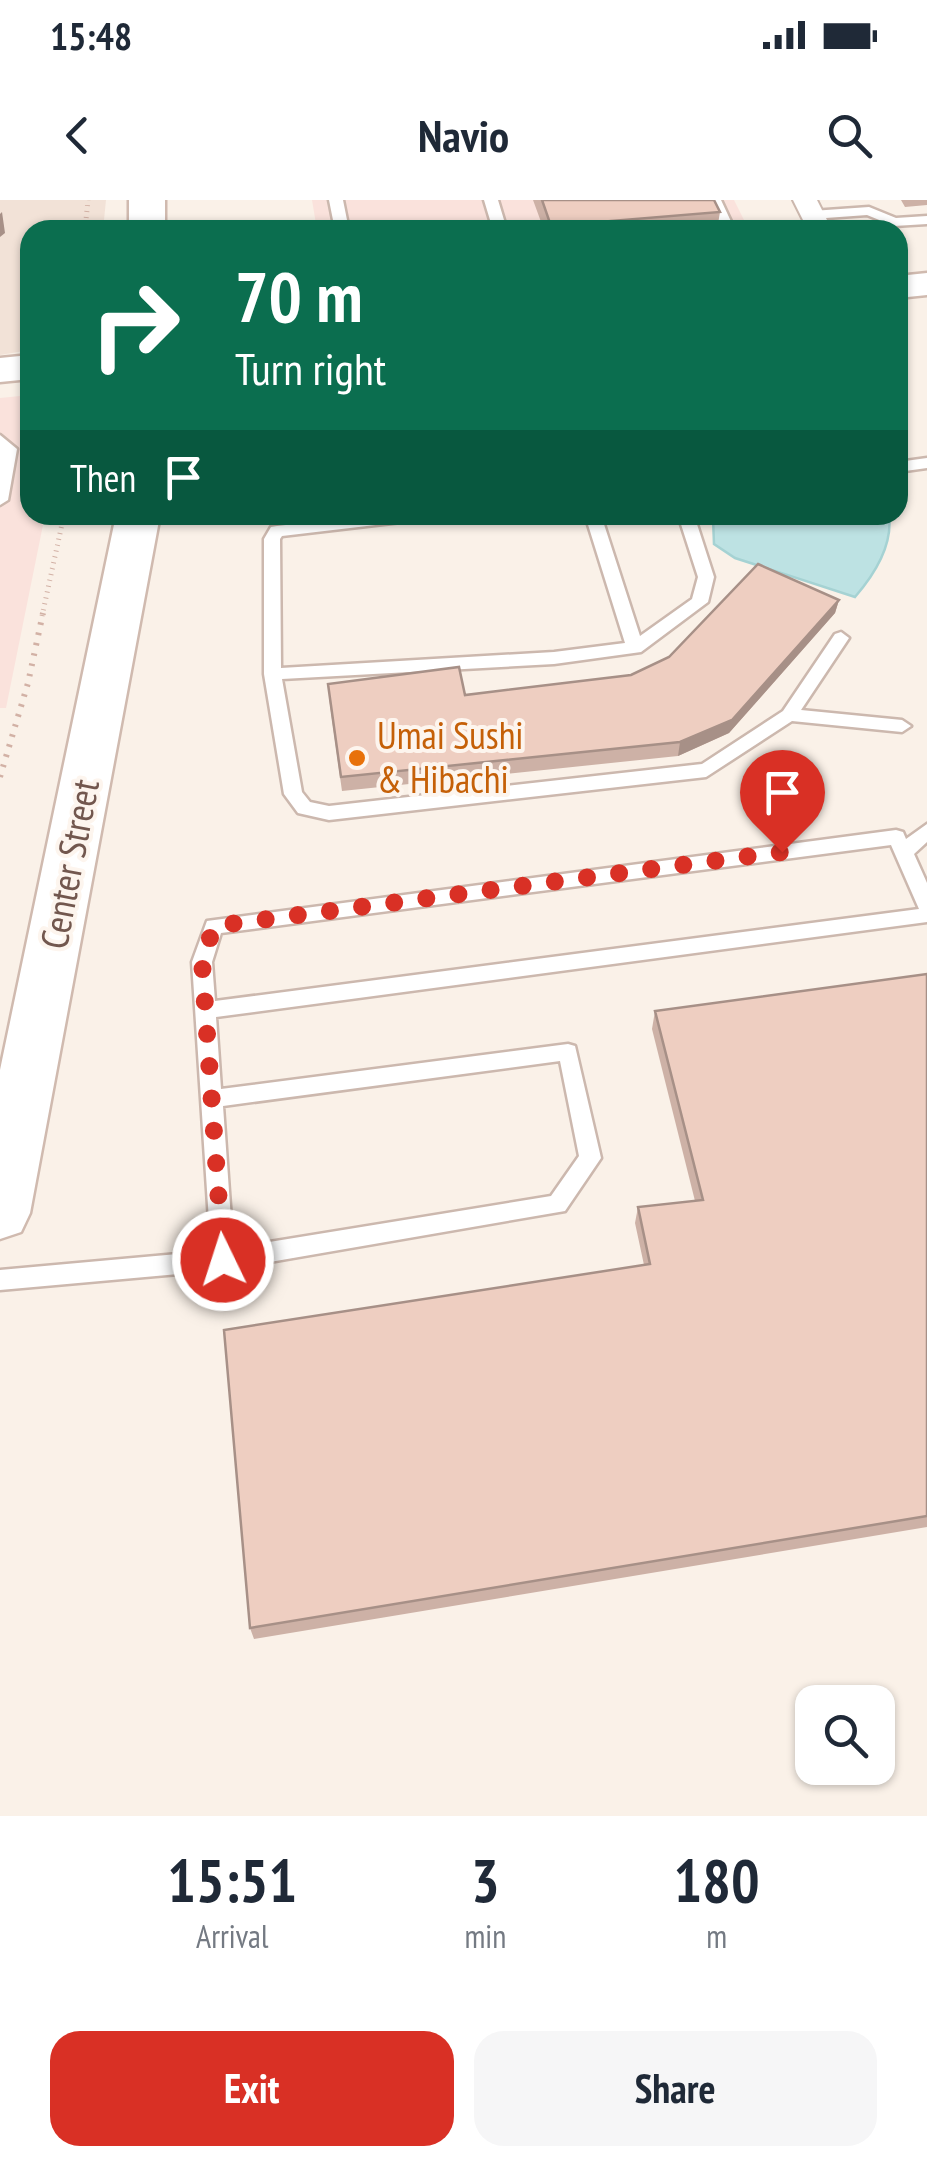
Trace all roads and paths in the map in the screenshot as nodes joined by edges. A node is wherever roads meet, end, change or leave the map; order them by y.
1 (812, 215) edge
2 (889, 220) edge
3 (0, 440) edge
4 (0, 500) edge
5 (62, 525) edge
6 (136, 525) edge
7 (325, 525) edge
8 (596, 525) edge
9 (689, 525) edge
10 (841, 638) dead end
11 (635, 648) junction
12 (273, 674) junction
13 (788, 715) junction
14 (902, 726) dead end
15 (0, 777) edge
16 (927, 832) edge
17 (904, 852) junction
18 (927, 904) edge
19 (927, 915) edge
20 (206, 1010) junction
21 (212, 1099) junction
22 (0, 1214) edge
23 (223, 1260) junction
24 (0, 1280) edge

1 - 2 lane
3 - 4 lane
5 - 15 path
6 - 22 street, Center Street
7 - 12 lane
8 - 11 lane
9 - 11 lane
10 - 13 lane
11 - 12 lane
12 - 13 lane
13 - 14 lane
16 - 17 lane
17 - 18 lane
17 - 20 lane
19 - 20 lane
20 - 21 lane
21 - 23 lane
21 - 23 lane
23 - 24 lane

